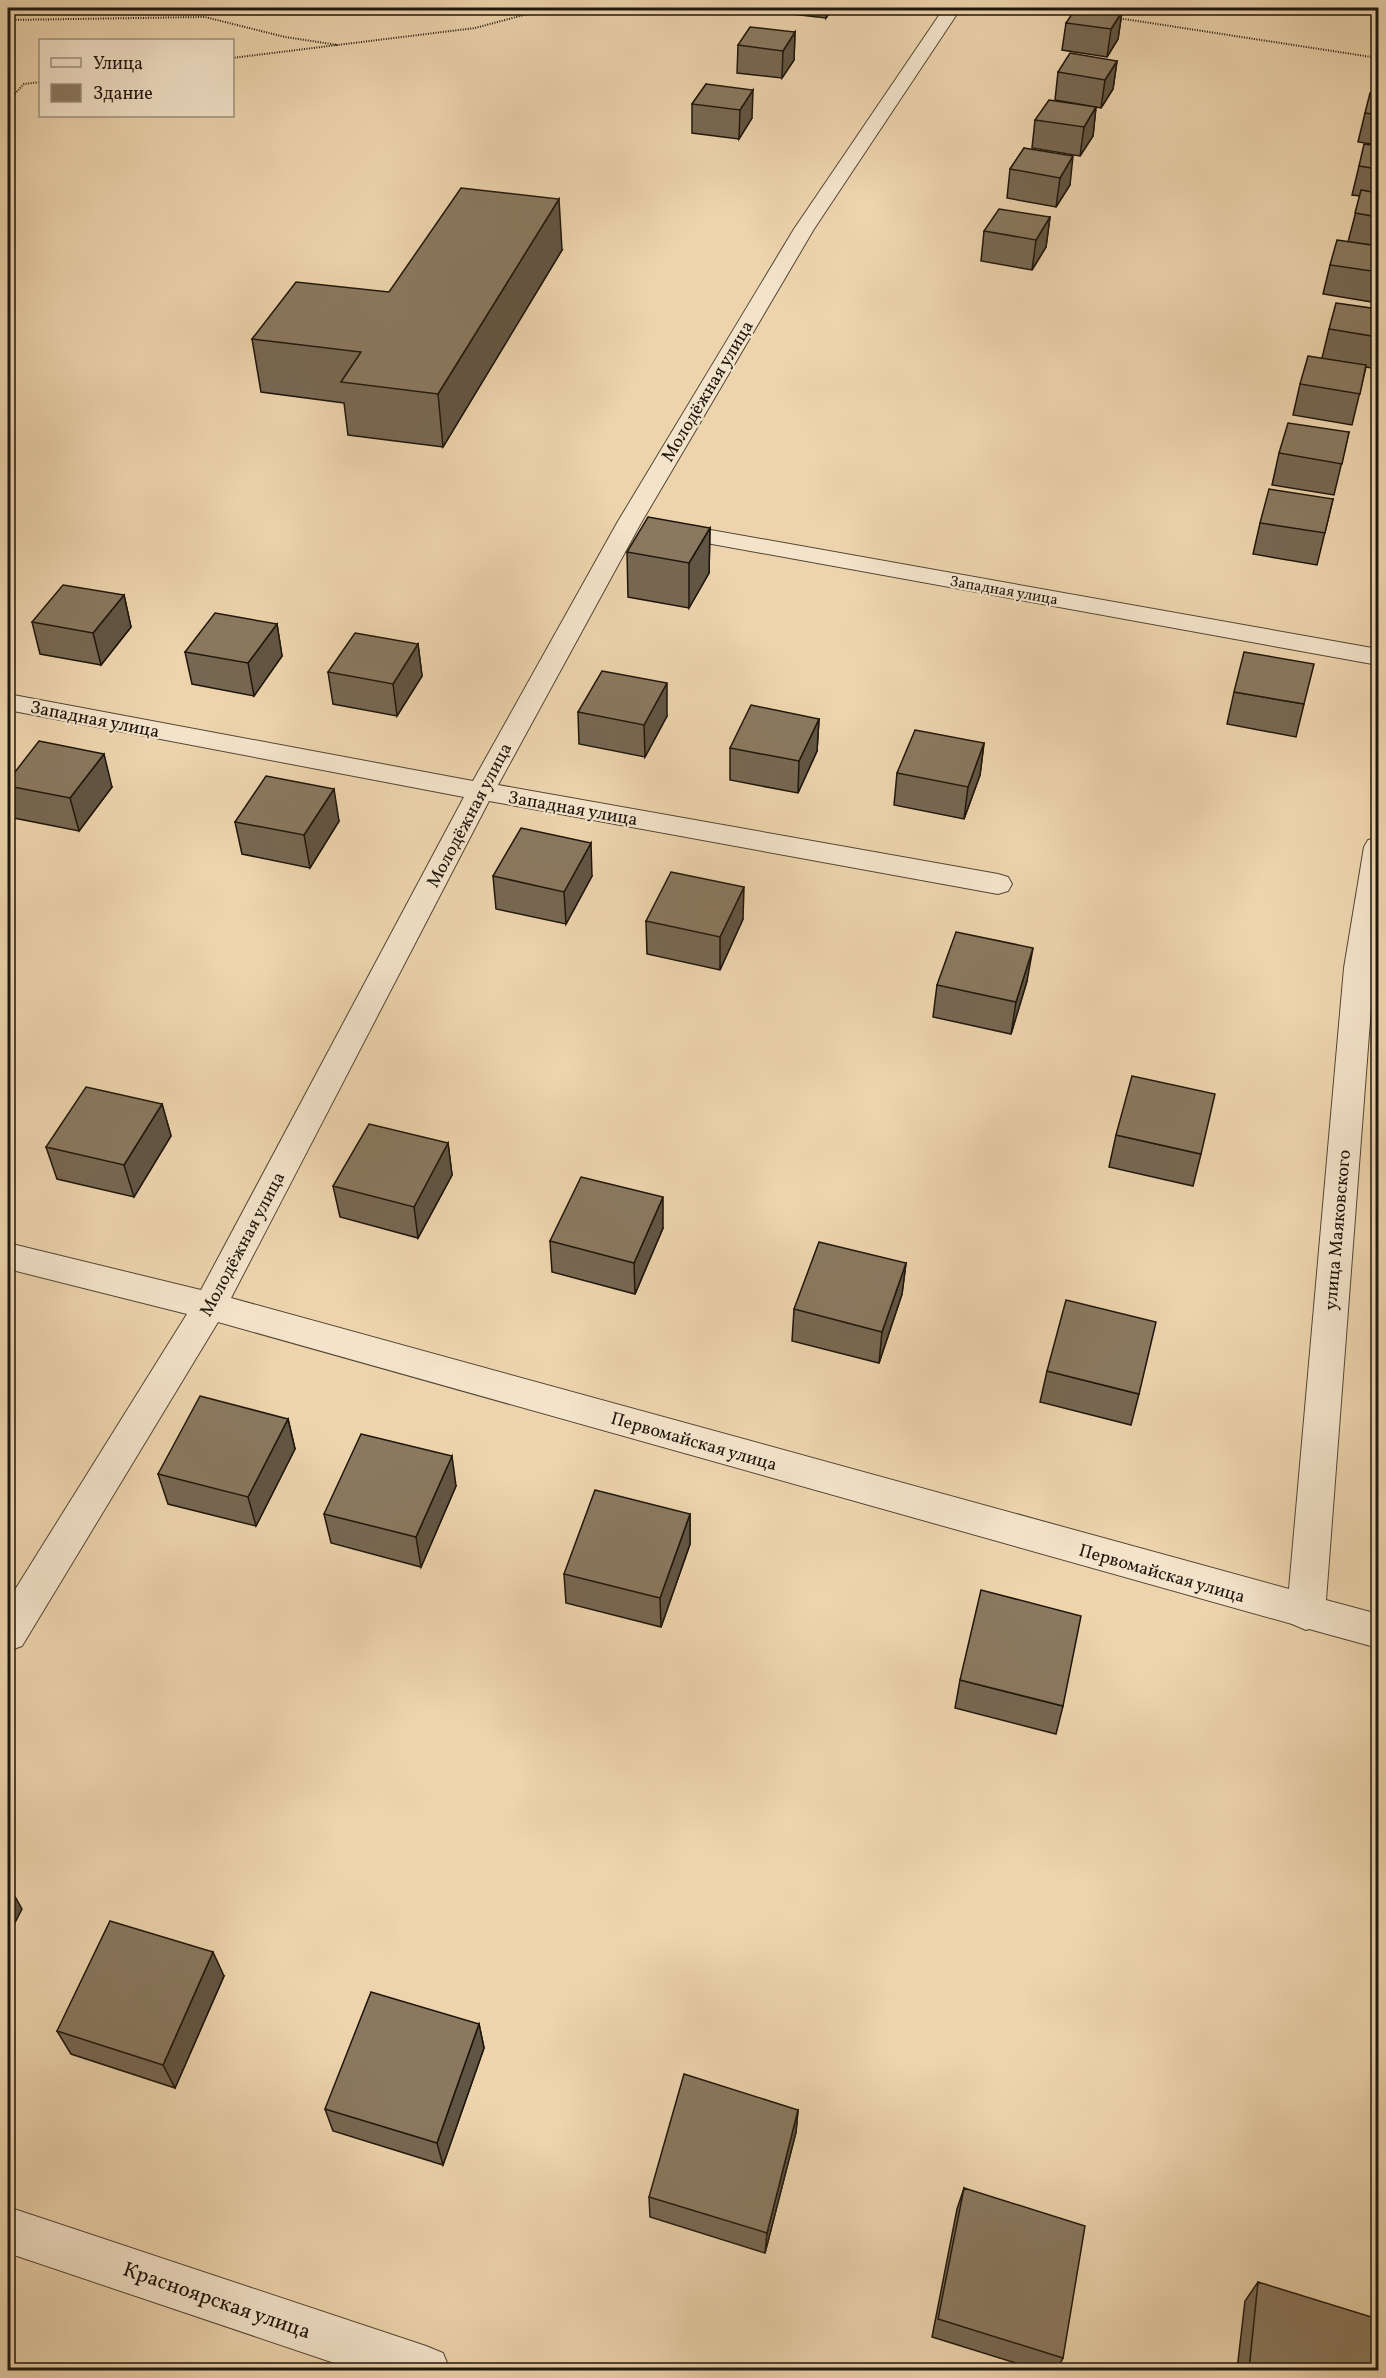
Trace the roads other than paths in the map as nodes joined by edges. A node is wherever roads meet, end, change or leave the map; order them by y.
1 (952, 8) edge
2 (629, 523) junction
3 (1378, 657) edge
4 (8, 702) edge
5 (481, 791) junction
6 (1378, 847) edge
7 (998, 884) dead end
8 (8, 1256) edge
9 (210, 1306) junction
10 (1306, 1613) junction
11 (1378, 1631) edge
12 (8, 1634) edge
13 (8, 2230) edge
14 (426, 2370) edge

1 - 2 street, Молодёжная улица
2 - 3 street, Западная улица
2 - 5 street, Молодёжная улица
4 - 5 street, Западная улица
5 - 7 street, Западная улица
5 - 9 street, Молодёжная улица
6 - 10 street, улица Маяковского
8 - 9 street, Первомайская улица
9 - 10 street, Первомайская улица
9 - 12 street, Молодёжная улица
10 - 11 street, Первомайская улица
13 - 14 street, Красноярская улица

